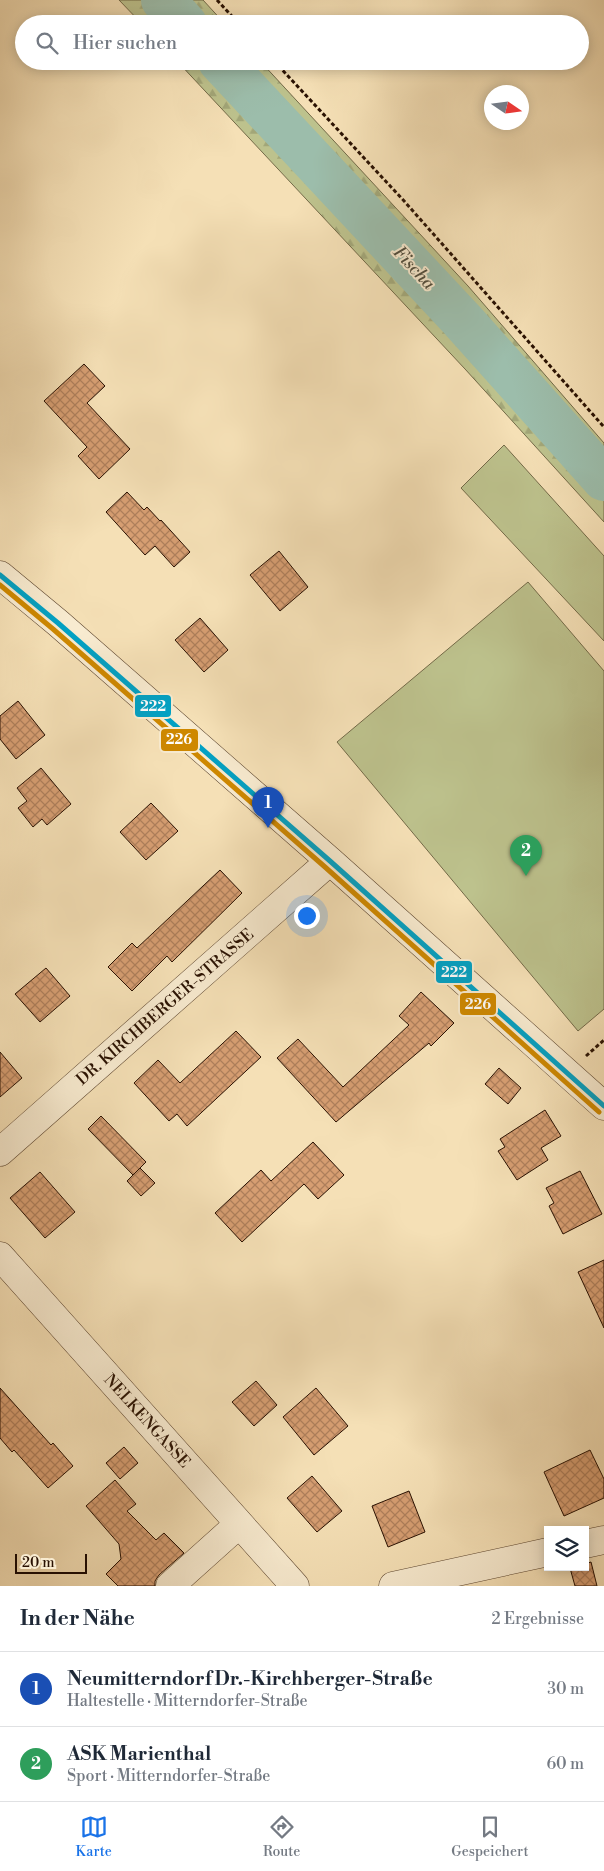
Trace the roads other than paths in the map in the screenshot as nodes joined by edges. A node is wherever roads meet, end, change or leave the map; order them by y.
1 (0, 574) edge
2 (330, 861) junction
3 (594, 1083) edge
4 (604, 1106) edge
5 (0, 1152) edge
6 (0, 1256) edge
7 (239, 1524) junction
8 (604, 1540) edge
9 (589, 1543) edge
10 (544, 1553) edge
11 (170, 1586) edge
12 (295, 1586) edge
13 (393, 1586) edge

1 - 2 street
2 - 3 street
2 - 5 street, DR. KIRCHBERGER-STRASSE
3 - 4 street
6 - 7 street, NELKENGASSE
7 - 11 street
7 - 12 street, NELKENGASSE
8 - 9 street
10 - 13 street

